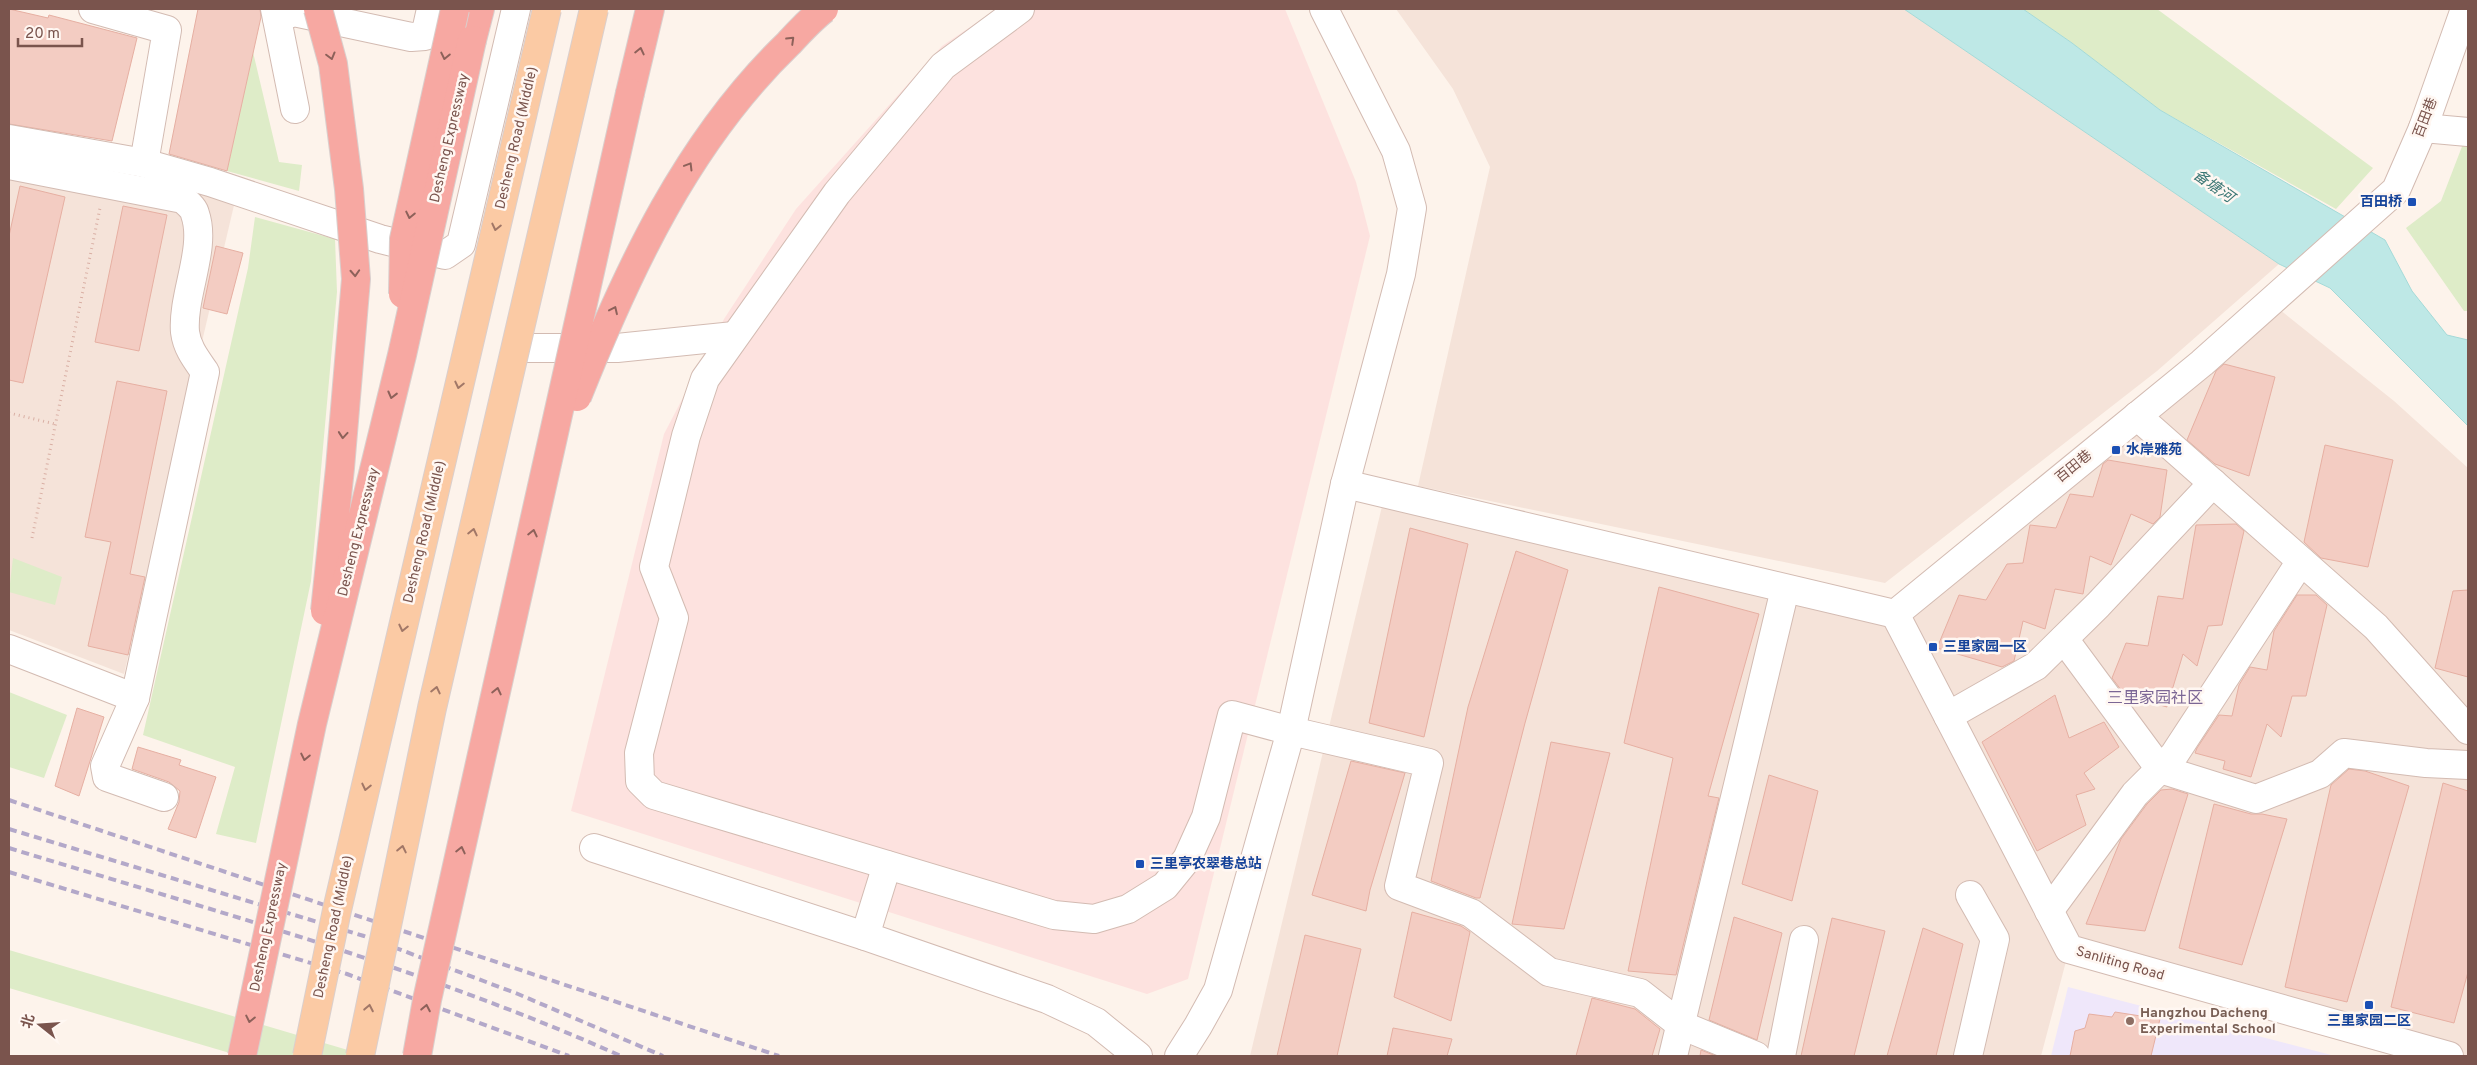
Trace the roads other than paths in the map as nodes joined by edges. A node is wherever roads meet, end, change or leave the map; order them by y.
1 (101, 9) edge
2 (318, 9) edge
3 (431, 9) edge
4 (455, 9) edge
5 (480, 9) edge
6 (516, 9) edge
7 (547, 9) edge
8 (594, 9) edge
9 (650, 9) edge
10 (824, 9) edge
11 (1020, 9) edge
12 (1324, 9) edge
13 (2465, 9) edge
14 (276, 13) edge
15 (295, 109) dead end
16 (2423, 128) junction
17 (2468, 132) edge
18 (9, 139) edge
19 (144, 163) junction
20 (9, 164) edge
21 (734, 336) junction
22 (516, 348) junction
23 (402, 355) junction
24 (2137, 416) junction
25 (548, 468) junction
26 (2213, 483) junction
27 (1345, 484) junction
28 (2301, 561) junction
29 (1785, 589) junction
30 (1895, 614) junction
31 (2064, 639) junction
32 (9, 649) edge
33 (134, 698) junction
34 (1948, 716) junction
35 (312, 724) junction
36 (2468, 730) edge
37 (1291, 731) junction
38 (2468, 765) edge
39 (2160, 769) junction
40 (164, 797) dead end
41 (594, 848) dead end
42 (887, 865) junction
43 (1970, 895) dead end
44 (2049, 911) junction
45 (865, 936) junction
46 (1804, 940) dead end
47 (1681, 1025) junction
48 (242, 1056) edge
49 (307, 1056) edge
50 (360, 1056) edge
51 (416, 1056) edge
52 (1138, 1056) edge
53 (1179, 1056) edge
54 (1673, 1056) edge
55 (1756, 1056) edge
56 (1781, 1056) edge
57 (1968, 1056) edge
58 (2449, 1056) edge

1 - 19 street
2 -> 35 highway, bridge
3 - 14 street
4 -> 23 highway, bridge
5 - 23 highway, Desheng Expressway, bridge
6 - 19 street
7 -> 49 main road, Desheng Road (Middle), bridge
8 - 22 main road, bridge
25 -> 9 highway, bridge
25 -> 10 highway, bridge
11 - 21 street
12 - 27 street
13 - 16 street, 百田巷
14 - 15 street
16 - 17 street
16 - 24 street, 百田巷
18 - 19 street
20 - 33 street
21 - 22 street
21 - 42 street
50 -> 22 main road, bridge
23 -> 35 highway, Desheng Expressway, bridge
24 - 26 street
24 - 30 street, 百田巷
51 -> 25 highway, bridge
26 - 28 street
26 - 31 street
27 - 29 street
27 - 37 street
28 - 36 street
28 - 39 street
29 - 30 street
29 - 47 street
30 - 34 street, Sanliting Road
31 - 34 street
31 - 39 street
32 - 33 street
33 - 40 street
34 - 44 street, Sanliting Road
35 -> 48 highway, Desheng Expressway, bridge
37 - 42 street
37 - 47 street
37 - 53 street
38 - 39 street
39 - 44 street
41 - 45 street
42 - 45 street
43 - 57 street
44 - 58 street, Sanliting Road
45 - 52 street
46 - 56 street
47 - 54 street
47 - 55 street

